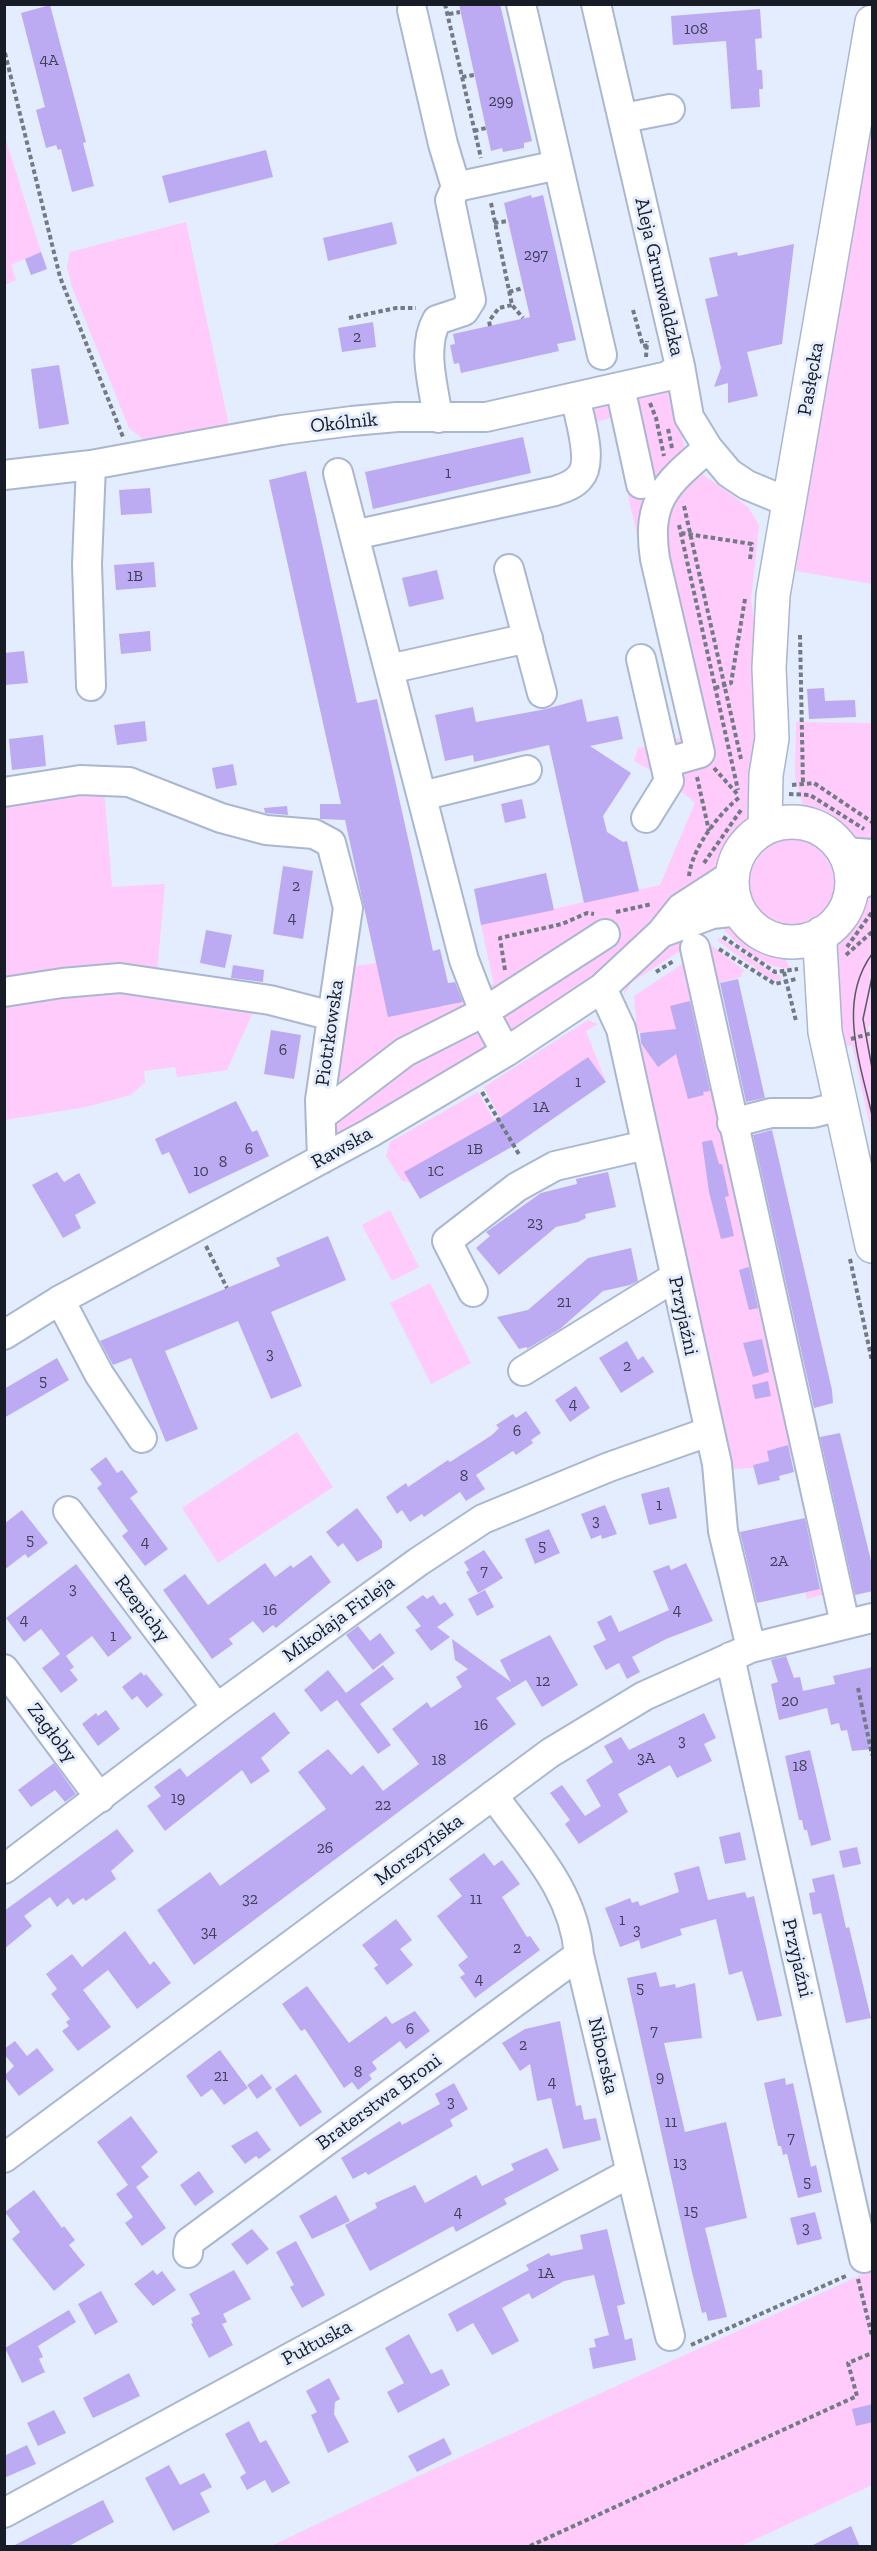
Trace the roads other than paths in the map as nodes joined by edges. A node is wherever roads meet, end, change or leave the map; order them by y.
1 (520, 4) edge
2 (596, 4) edge
3 (412, 10) dead end
4 (873, 22) edge
5 (670, 109) dead end
6 (622, 116) junction
7 (558, 165) junction
8 (456, 187) junction
9 (602, 355) dead end
10 (680, 366) junction
11 (620, 387) junction
12 (575, 397) junction
13 (438, 418) junction
14 (708, 448) junction
15 (91, 465) junction
16 (338, 473) dead end
17 (4, 475) edge
18 (641, 484) dead end
19 (788, 502) junction
20 (354, 535) junction
21 (509, 569) dead end
22 (528, 638) junction
23 (641, 659) dead end
24 (389, 669) junction
25 (91, 686) dead end
26 (542, 693) dead end
27 (686, 757) junction
28 (527, 770) dead end
29 (4, 792) edge
30 (422, 796) junction
31 (772, 808) junction
32 (646, 818) dead end
33 (862, 846) edge
34 (732, 875) junction
35 (862, 884) edge
36 (739, 911) junction
37 (661, 933) junction
38 (822, 933) junction
39 (604, 934) dead end
40 (784, 942) junction
41 (695, 948) road end
42 (812, 976) junction
43 (602, 988) junction
44 (4, 992) edge
45 (484, 1011) junction
46 (332, 1016) junction
47 (506, 1052) junction
48 (841, 1106) junction
49 (321, 1116) junction
50 (732, 1123) junction
51 (646, 1144) junction
52 (322, 1159) junction
53 (873, 1246) edge
54 (675, 1277) junction
55 (473, 1292) dead end
56 (60, 1300) junction
57 (4, 1335) edge
58 (523, 1371) dead end
59 (708, 1432) junction
60 (142, 1438) dead end
61 (68, 1511) dead end
62 (873, 1618) edge
63 (845, 1624) junction
64 (740, 1652) junction
65 (4, 1669) edge
66 (217, 1708) junction
67 (493, 1795) junction
68 (100, 1798) junction
69 (4, 1869) edge
70 (579, 1955) junction
71 (4, 2158) edge
72 (630, 2173) junction
73 (188, 2253) dead end
74 (862, 2264) road end
75 (670, 2336) road end
76 (4, 2513) edge

1 - 7 street
2 - 6 street, Aleja Grunwaldzka
3 - 8 street
4 - 19 main road, Pasłęcka
5 - 6 street
6 - 10 street, Aleja Grunwaldzka
7 - 8 street
7 - 9 street
8 - 13 street
10 - 11 street, Okólnik
10 - 14 street, Aleja Grunwaldzka
11 - 12 street, Okólnik
11 - 18 street
12 - 13 street, Okólnik
12 - 20 street
13 - 15 street, Okólnik
14 - 19 street, Aleja Grunwaldzka
14 - 27 street
15 - 17 street, Okólnik
15 - 25 street
16 - 20 street
19 - 31 main road, Pasłęcka
20 - 24 street
21 - 22 street
22 - 24 street
22 - 26 street
23 - 27 street
24 - 30 street
27 - 32 street
28 - 30 street
29 - 46 street, Piotrkowska
30 - 45 street
31 - 33 main road
31 - 34 main road
33 - 35 main road
34 - 36 main road
34 - 37 street, Rawska
35 - 38 main road
36 - 37 street, Rawska
36 - 40 main road
37 - 43 street, Rawska
38 - 40 main road
38 - 42 main road
39 - 45 street
40 - 42 main road
41 - 50 street
42 - 48 main road
43 - 47 street, Rawska
43 - 51 street, Przyjaźni
44 - 46 street
45 - 47 street
45 - 49 street
46 - 49 street, Piotrkowska
47 - 52 street, Rawska
48 - 50 street
48 - 53 main road
49 - 52 street, Piotrkowska
50 - 63 street
51 - 54 street, Przyjaźni
51 - 55 street
52 - 56 street, Rawska
54 - 58 street
54 - 59 street, Przyjaźni
56 - 57 street, Rawska
56 - 60 street
59 - 64 street, Przyjaźni
59 - 66 street, Mikołaja Firleja
61 - 66 street, Rzepichy
62 - 63 street, Morszyńska
63 - 64 street, Morszyńska
64 - 67 street, Morszyńska
64 - 74 street, Przyjaźni
65 - 68 street, Zagłoby
66 - 68 street, Mikołaja Firleja
67 - 70 street, Niborska
67 - 71 street, Morszyńska
68 - 69 street, Mikołaja Firleja
70 - 72 street, Niborska
70 - 73 street, Braterstwa Broni
72 - 75 street, Niborska
72 - 76 street, Pułtuska

